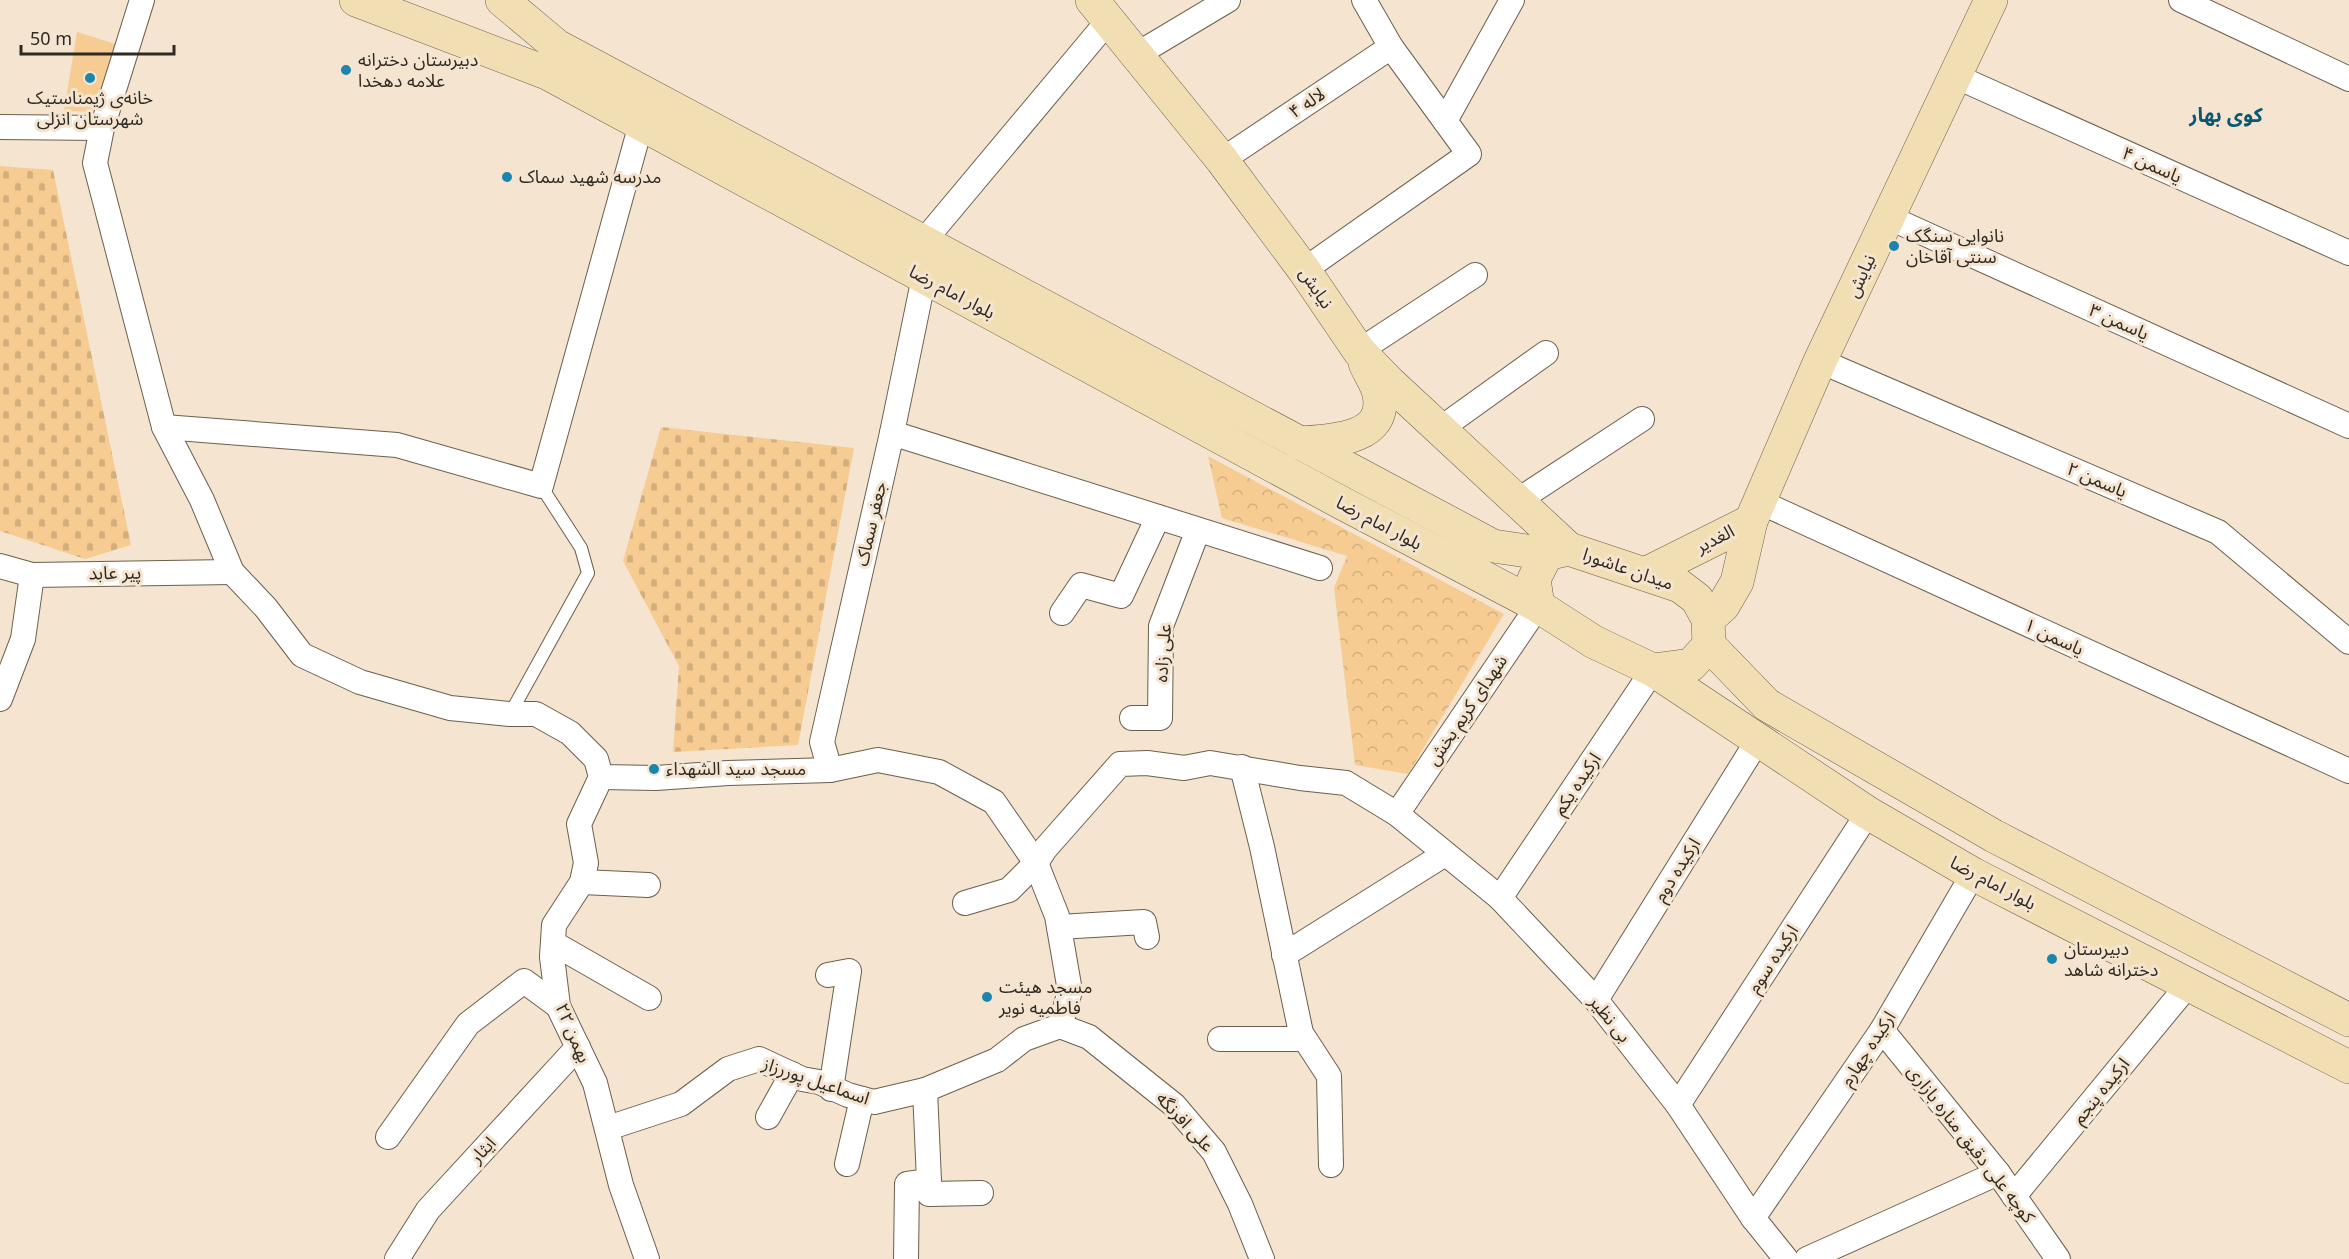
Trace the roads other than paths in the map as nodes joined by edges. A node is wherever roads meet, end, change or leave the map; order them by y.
1 (142, 0) edge
2 (356, 0) edge
3 (502, 0) edge
4 (1228, 0) edge
5 (1512, 0) edge
6 (1991, 0) edge
7 (2181, 0) edge
8 (1373, 5) edge
9 (1100, 11) edge
10 (1391, 47) junction
11 (1136, 55) junction
12 (1955, 76) junction
13 (2349, 79) edge
14 (1445, 121) junction
15 (640, 123) junction
16 (0, 127) edge
17 (102, 128) junction
18 (1222, 160) junction
19 (1888, 217) junction
20 (923, 242) junction
21 (2349, 253) edge
22 (1304, 270) junction
23 (1475, 275) dead end
24 (924, 277) junction
25 (1359, 351) junction
26 (1546, 352) dead end
27 (1820, 361) junction
28 (1642, 419) dead end
29 (2349, 426) edge
30 (164, 427) junction
31 (1440, 429) junction
32 (892, 433) junction
33 (1299, 442) junction
34 (541, 486) junction
35 (1517, 501) junction
36 (1755, 512) junction
37 (1158, 518) junction
38 (1198, 530) junction
39 (1558, 552) junction
40 (0, 566) edge
41 (1320, 568) dead end
42 (232, 572) junction
43 (1645, 574) junction
44 (32, 575) junction
45 (1538, 606) junction
46 (1062, 613) dead end
47 (1708, 632) junction
48 (2349, 642) edge
49 (1653, 670) junction
50 (0, 699) edge
51 (510, 714) junction
52 (1132, 718) dead end
53 (1758, 740) junction
54 (1242, 767) junction
55 (830, 770) junction
56 (2349, 771) edge
57 (601, 777) junction
58 (1868, 813) junction
59 (1397, 814) junction
60 (1445, 854) junction
61 (1036, 863) junction
62 (1973, 874) junction
63 (582, 882) junction
64 (648, 885) dead end
65 (1500, 898) junction
66 (965, 903) dead end
67 (1059, 927) junction
68 (1147, 937) dead end
69 (553, 943) junction
70 (1284, 956) junction
71 (828, 975) dead end
72 (2188, 985) junction
73 (649, 998) dead end
74 (1596, 1000) junction
75 (558, 1006) junction
76 (2349, 1020) edge
77 (1060, 1026) junction
78 (1882, 1030) junction
79 (1220, 1039) dead end
80 (1304, 1039) junction
81 (578, 1047) junction
82 (2349, 1067) edge
83 (792, 1074) junction
84 (831, 1089) junction
85 (925, 1090) junction
86 (862, 1099) junction
87 (1678, 1105) junction
88 (768, 1117) dead end
89 (608, 1128) junction
90 (388, 1137) dead end
91 (847, 1164) dead end
92 (1331, 1165) dead end
93 (1998, 1173) junction
94 (929, 1181) junction
95 (981, 1193) dead end
96 (2014, 1196) junction
97 (1753, 1218) junction
98 (2053, 1257) edge
99 (397, 1259) edge
100 (647, 1259) edge
101 (906, 1259) edge
102 (1262, 1259) edge
103 (1786, 1259) edge
104 (1806, 1259) edge

1 - 17 street
2 - 15 main road, بلوار امام رضا
3 - 20 main road, بلوار امام رضا
4 - 11 street
5 - 14 street
6 - 12 main road, نیایش
7 - 13 street
8 - 10 street
9 - 11 main road, نیایش
9 - 20 street
10 - 14 street
10 - 18 street, لاله ۴
11 - 18 main road, نیایش
12 - 19 main road, نیایش
12 - 21 street, یاسمن ۴
14 - 22 street
15 - 24 main road, بلوار امام رضا
15 - 34 street
16 - 17 street
17 - 30 street
18 - 22 main road, نیایش
19 - 27 main road, نیایش
19 - 29 street, یاسمن ۳
20 - 33 main road, بلوار امام رضا
22 - 25 main road, نیایش
23 - 25 street
24 - 32 street, جعفر سماک
24 - 45 main road, بلوار امام رضا
25 - 31 main road, نیایش
25 - 33 main road
26 - 31 street
27 - 36 main road, نیایش
27 - 48 street, یاسمن ۲
28 - 35 street
30 - 34 street
30 - 42 street
31 - 35 main road, نیایش
32 - 37 street
32 - 55 street, جعفر سماک
33 - 39 main road, بلوار امام رضا
34 - 51 lane
35 - 39 main road, نیایش
36 - 43 main road, الغدیر
36 - 47 main road, الغدیر
36 - 56 street, یاسمن ۱
37 - 38 street
37 - 46 street
38 - 41 street
38 - 52 street, علی زاده
39 - 43 main road, میدان عاشورا
39 - 45 main road
40 - 44 street, پیر عابد
42 - 44 street, پیر عابد
42 - 51 street
43 - 47 main road, میدان عاشورا
44 - 50 street
45 - 49 main road
45 - 59 street, شهدای کریم بخش
47 - 49 main road
47 - 76 main road
49 - 53 main road, بلوار امام رضا
49 - 65 street, ارکیده یکم
51 - 57 street
53 - 58 main road, بلوار امام رضا
53 - 74 street, ارکیده دوم
54 - 59 street, بی نظیر
54 - 61 street, بی نظیر
54 - 70 street
55 - 57 street
55 - 61 street
57 - 63 street, ۲۲ بهمن
58 - 62 main road, بلوار امام رضا
58 - 87 street, ارکیده سوم
59 - 60 street, بی نظیر
60 - 65 street, بی نظیر
60 - 70 street
61 - 66 street
61 - 67 street
62 - 72 main road, بلوار امام رضا
62 - 78 street, ارکیده چهارم
63 - 64 street
63 - 69 street, ۲۲ بهمن
65 - 74 street, بی نظیر
67 - 68 street
67 - 77 street
69 - 73 street
69 - 75 street, ۲۲ بهمن
70 - 80 street
71 - 84 street
72 - 82 main road, بلوار امام رضا
72 - 96 street, ارکیده پنجم
74 - 87 street, بی نظیر
75 - 81 street, ۲۲ بهمن
75 - 90 street
77 - 85 street, اسماعیل پوررزاز
77 - 102 street, علی افرنگه
78 - 93 street, کوچه علی دقیق مناره بازاری
78 - 97 street, ارکیده چهارم
79 - 80 street
80 - 92 street
81 - 89 street, ۲۲ بهمن
81 - 99 street, ایثار
83 - 84 street, اسماعیل پوررزاز
83 - 88 street
83 - 89 street, اسماعیل پوررزاز
84 - 86 street, اسماعیل پوررزاز
85 - 86 street, اسماعیل پوررزاز
85 - 94 street
86 - 91 street
87 - 97 street, بی نظیر
89 - 100 street, ۲۲ بهمن
93 - 96 street, کوچه علی دقیق مناره بازاری
93 - 104 street
94 - 95 street
94 - 101 street
96 - 98 street, کوچه علی دقیق مناره بازاری
97 - 103 street, بی نظیر

